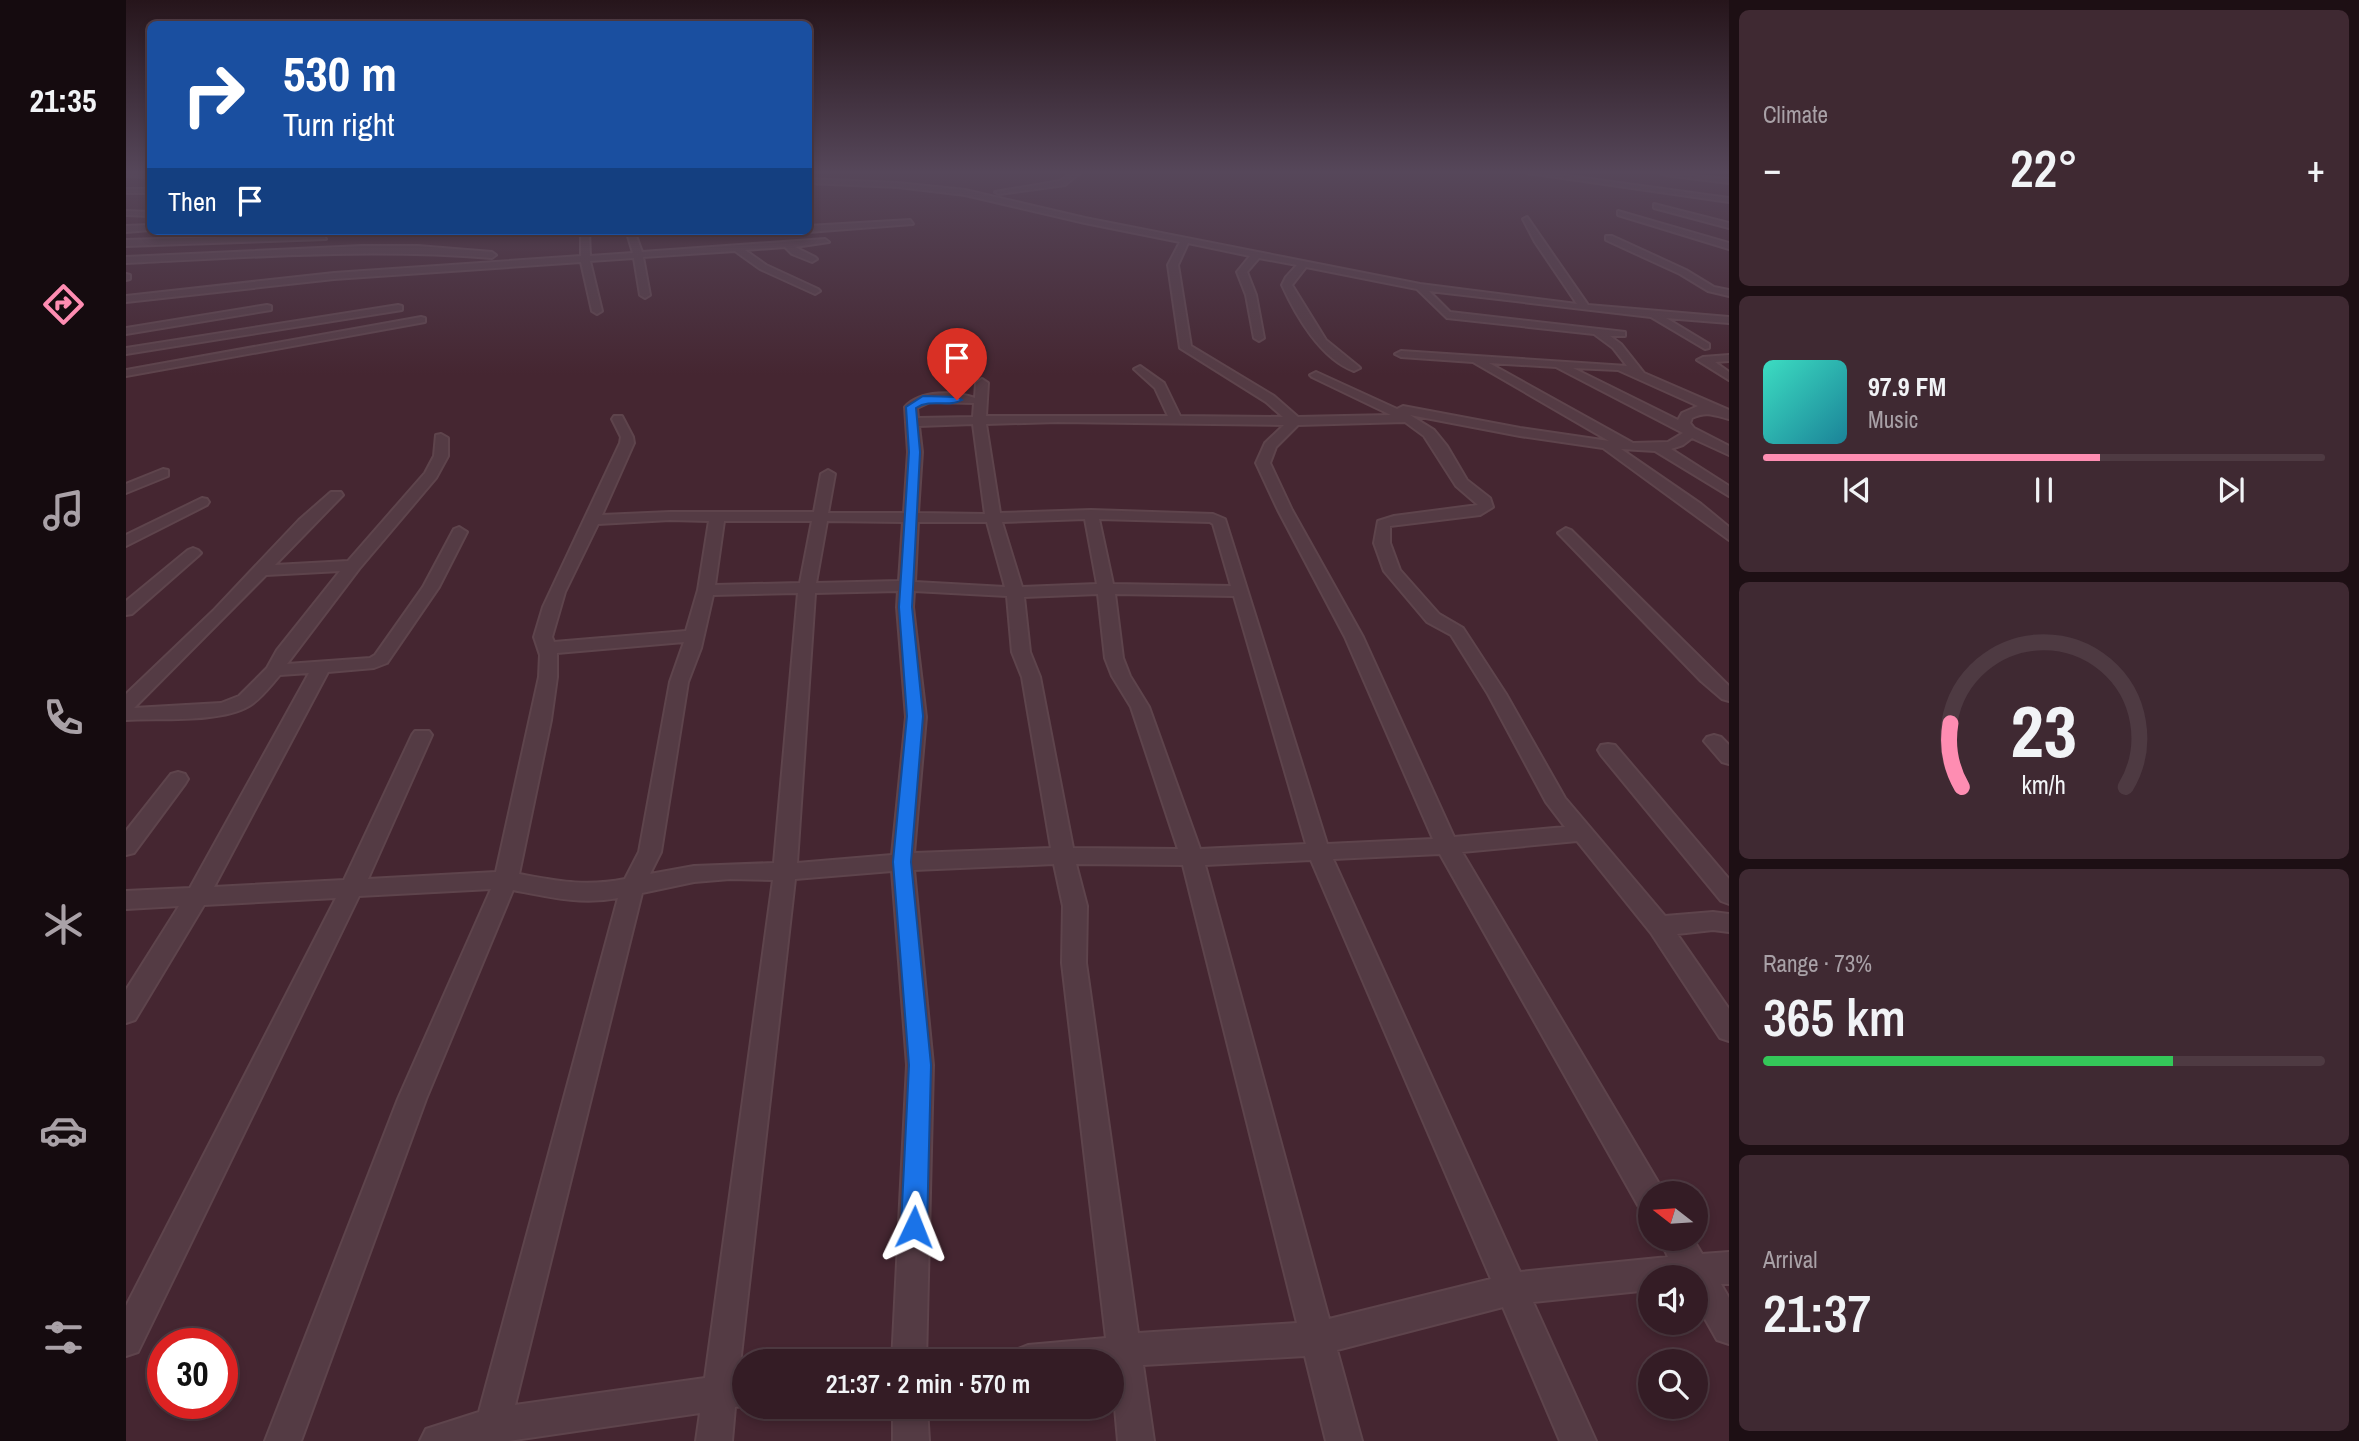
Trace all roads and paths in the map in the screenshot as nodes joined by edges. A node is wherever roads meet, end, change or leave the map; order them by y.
1 (216, 240) edge
2 (583, 240) edge
3 (633, 240) edge
4 (1185, 240) edge
5 (1186, 240) edge
6 (1538, 240) edge
7 (1614, 240) edge
8 (1710, 240) edge
9 (825, 242) dead end
10 (126, 243) edge
11 (787, 244) junction
12 (1729, 246) edge
13 (735, 247) junction
14 (400, 248) junction
15 (347, 255) dead end
16 (637, 255) junction
17 (1256, 255) junction
18 (584, 259) junction
19 (126, 260) edge
20 (492, 260) junction
21 (812, 260) dead end
22 (1303, 265) junction
23 (291, 267) dead end
24 (393, 271) junction
25 (343, 275) junction
26 (293, 280) junction
27 (1420, 287) junction
28 (1452, 291) junction
29 (814, 292) dead end
30 (1729, 293) edge
31 (645, 295) dead end
32 (126, 299) edge
33 (1516, 299) junction
34 (267, 308) dead end
35 (398, 308) dead end
36 (1590, 308) junction
37 (597, 311) dead end
38 (1652, 314) junction
39 (421, 320) dead end
40 (1482, 320) junction
41 (1729, 320) edge
42 (1545, 326) junction
43 (126, 331) edge
44 (1598, 332) junction
45 (1259, 338) dead end
46 (1705, 346) dead end
47 (126, 351) edge
48 (1401, 354) dead end
49 (1474, 358) junction
50 (1729, 358) edge
51 (1555, 363) junction
52 (1354, 368) dead end
53 (1140, 369) dead end
54 (126, 373) edge
55 (1316, 375) dead end
56 (1640, 375) junction
57 (1729, 377) edge
58 (977, 401) junction
59 (1374, 403) junction
60 (1726, 413) edge
61 (1175, 418) junction
62 (618, 419) dead end
63 (1408, 419) junction
64 (1295, 421) junction
65 (912, 422) junction
66 (1690, 432) junction
67 (441, 438) dead end
68 (1605, 444) junction
69 (1630, 447) junction
70 (1658, 447) junction
71 (1729, 451) edge
72 (163, 473) dead end
73 (828, 474) dead end
74 (126, 489) edge
75 (1729, 492) edge
76 (336, 495) dead end
77 (202, 502) dead end
78 (1091, 514) junction
79 (910, 516) junction
80 (717, 517) junction
81 (993, 517) junction
82 (818, 518) junction
83 (593, 520) junction
84 (459, 532) dead end
85 (1566, 533) dead end
86 (1729, 535) edge
87 (126, 541) edge
88 (193, 553) dead end
89 (353, 566) junction
90 (261, 570) junction
91 (905, 586) junction
92 (807, 589) junction
93 (1106, 589) junction
94 (706, 590) junction
95 (1241, 591) junction
96 (1014, 592) junction
97 (126, 610) edge
98 (692, 636) junction
99 (550, 648) junction
100 (321, 668) junction
101 (275, 670) junction
102 (1729, 695) edge
103 (126, 705) edge
104 (126, 714) edge
105 (422, 735) dead end
106 (1714, 741) dead end
107 (1608, 750) dead end
108 (1729, 757) edge
109 (178, 779) dead end
110 (1582, 833) junction
111 (1447, 846) junction
112 (126, 847) edge
113 (1319, 852) junction
114 (1063, 856) junction
115 (1192, 857) junction
116 (902, 862) junction
117 (785, 872) junction
118 (506, 880) junction
119 (632, 887) junction
120 (351, 890) junction
121 (1729, 895) edge
122 (197, 897) junction
123 (126, 900) edge
124 (1729, 923) edge
125 (1659, 926) junction
126 (126, 1012) edge
127 (1729, 1030) edge
128 (1641, 1181) edge
129 (1729, 1268) edge
130 (1708, 1269) edge
131 (1638, 1276) edge
132 (1513, 1289) junction
133 (1708, 1294) edge
134 (1729, 1328) edge
135 (1315, 1339) junction
136 (126, 1340) edge
137 (909, 1349) edge
138 (1125, 1353) junction
139 (731, 1390) edge
140 (910, 1419) edge
141 (490, 1433) edge
142 (283, 1441) edge
143 (438, 1441) edge
144 (714, 1441) edge
145 (911, 1441) edge
146 (1136, 1441) edge
147 (1344, 1441) edge
148 (1578, 1441) edge

1 - 10 street
2 - 18 street
3 - 16 street
4 - 64 street
5 - 17 street
6 - 36 street
7 - 30 street
8 - 12 street
9 - 11 street
11 - 13 street
11 - 21 street
13 - 16 street
13 - 29 street
14 - 19 street
14 - 20 street
14 - 24 street
15 - 25 street
16 - 18 street
16 - 31 street
17 - 22 street
17 - 45 street
18 - 20 street
18 - 37 street
20 - 24 street
22 - 27 street
22 - 52 street
23 - 26 street
24 - 25 street
25 - 26 street
26 - 32 street
27 - 28 street
27 - 40 street
28 - 33 street
28 - 40 street
33 - 36 street
33 - 42 street
34 - 43 street
35 - 47 street
36 - 38 street
36 - 44 street
38 - 41 street
38 - 46 street
39 - 54 street
40 - 42 street
42 - 44 street
44 - 56 street
48 - 49 street
49 - 51 street
49 - 69 street
50 - 57 street
51 - 56 street
51 - 66 street
53 - 61 street
55 - 59 street
56 - 60 street
58 - 61 street
58 - 65 street
58 - 65 street
58 - 81 street
59 - 63 street
59 - 68 street
60 - 66 street
61 - 64 street
62 - 83 street
63 - 64 street
63 - 110 street
64 - 111 street
65 - 79 street
66 - 70 street
66 - 71 street
67 - 89 street
68 - 69 street
68 - 86 street
69 - 70 street
70 - 75 street
72 - 74 street
73 - 82 street
76 - 90 street
77 - 87 street
78 - 81 street
78 - 93 street
78 - 95 street
79 - 81 street
79 - 82 street
79 - 91 street
80 - 82 street
80 - 83 street
80 - 94 street
81 - 96 street
82 - 92 street
83 - 99 street
84 - 100 street
85 - 102 street
88 - 97 street
89 - 90 street
89 - 101 street
90 - 103 street
91 - 92 street
91 - 96 street
91 - 116 street
92 - 94 street
92 - 117 street
93 - 95 street
93 - 96 street
93 - 115 street
94 - 98 street
95 - 113 street
96 - 114 street
98 - 99 street
98 - 119 street
99 - 118 street
100 - 101 street
100 - 122 street
101 - 104 street
105 - 120 street
106 - 108 street
107 - 121 street
109 - 112 street
110 - 111 street
110 - 125 street
111 - 113 street
111 - 128 street
113 - 115 street
113 - 132 street
114 - 115 street
114 - 116 street
114 - 138 street
115 - 135 street
116 - 117 street
116 - 137 street
117 - 119 street
117 - 139 street
118 - 119 street
118 - 120 street
118 - 142 street
119 - 141 street
120 - 122 street
120 - 136 street
122 - 123 street
122 - 126 street
124 - 125 street
125 - 127 street
129 - 130 street
131 - 132 street
132 - 135 street
132 - 148 street
133 - 134 street
135 - 138 street
135 - 147 street
138 - 146 street
139 - 141 street
139 - 144 street
140 - 145 street
141 - 143 street

